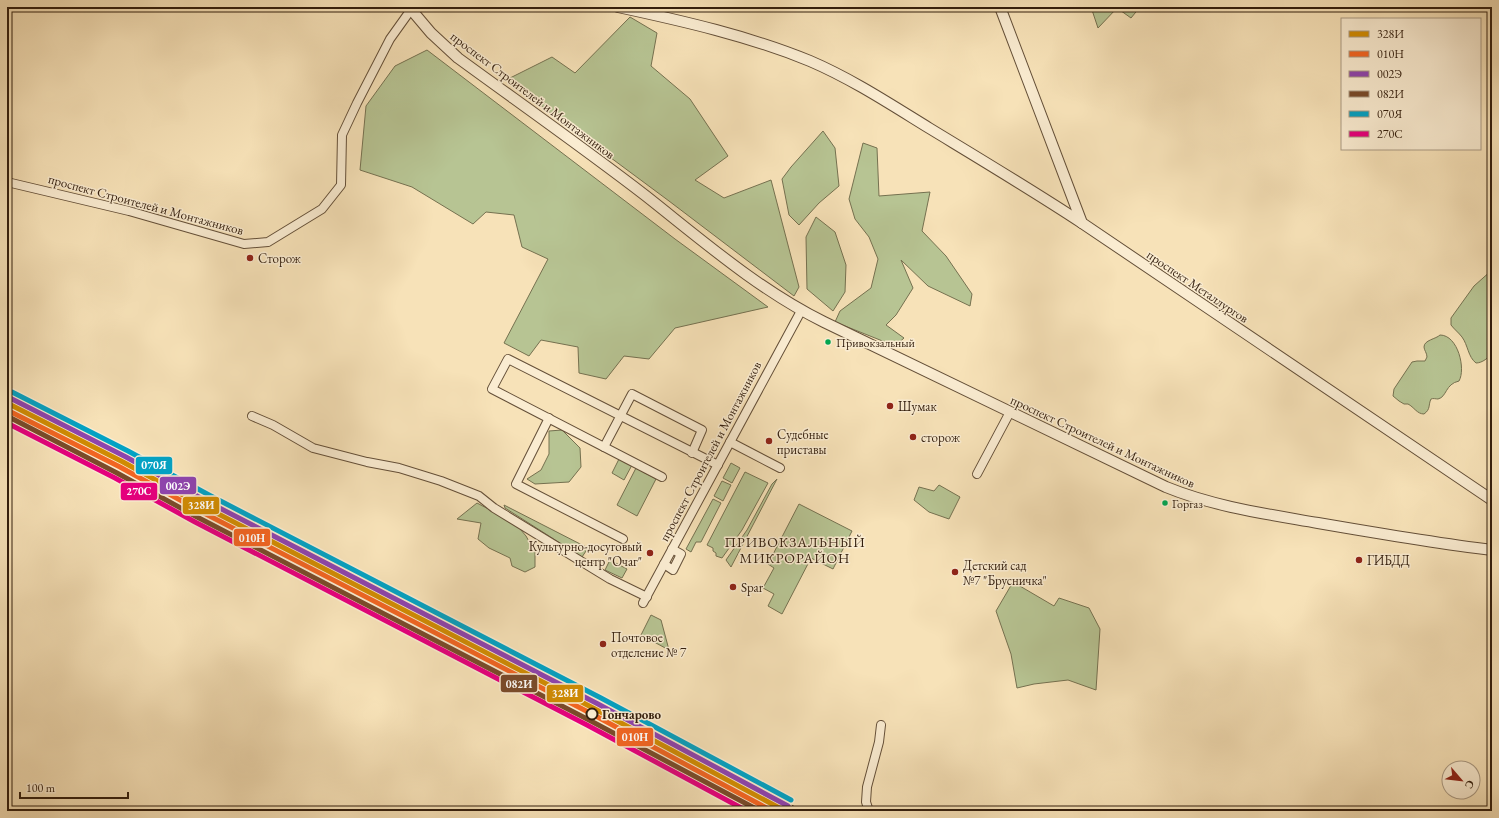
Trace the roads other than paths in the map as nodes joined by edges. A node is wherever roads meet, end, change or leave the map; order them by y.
1 (618, 7) edge
2 (1000, 7) edge
3 (412, 8) edge
4 (7, 182) edge
5 (1082, 223) junction
6 (801, 311) junction
7 (1010, 412) junction
8 (252, 416) dead end
9 (620, 416) junction
10 (549, 418) junction
11 (730, 442) junction
12 (604, 447) junction
13 (692, 452) junction
14 (718, 465) junction
15 (780, 468) dead end
16 (978, 474) dead end
17 (662, 476) dead end
18 (1492, 500) edge
19 (623, 539) dead end
20 (1489, 550) edge
21 (881, 725) dead end
22 (869, 811) edge

1 - 5 street, проспект Металлургов
2 - 5 street
3 - 4 street, проспект Строителей и Монтажников
3 - 6 street, проспект Строителей и Монтажников
5 - 18 street, проспект Металлургов
6 - 7 street, проспект Строителей и Монтажников
6 - 11 street, проспект Строителей и Монтажников
7 - 16 street
7 - 20 street, проспект Строителей и Монтажников
8 - 14 street, проспект Строителей и Монтажников
9 - 10 street
9 - 12 street
9 - 13 street
9 - 13 street
10 - 12 street
10 - 19 street
11 - 14 street, проспект Строителей и Монтажников
11 - 15 street
12 - 17 street
13 - 14 street
21 - 22 street

